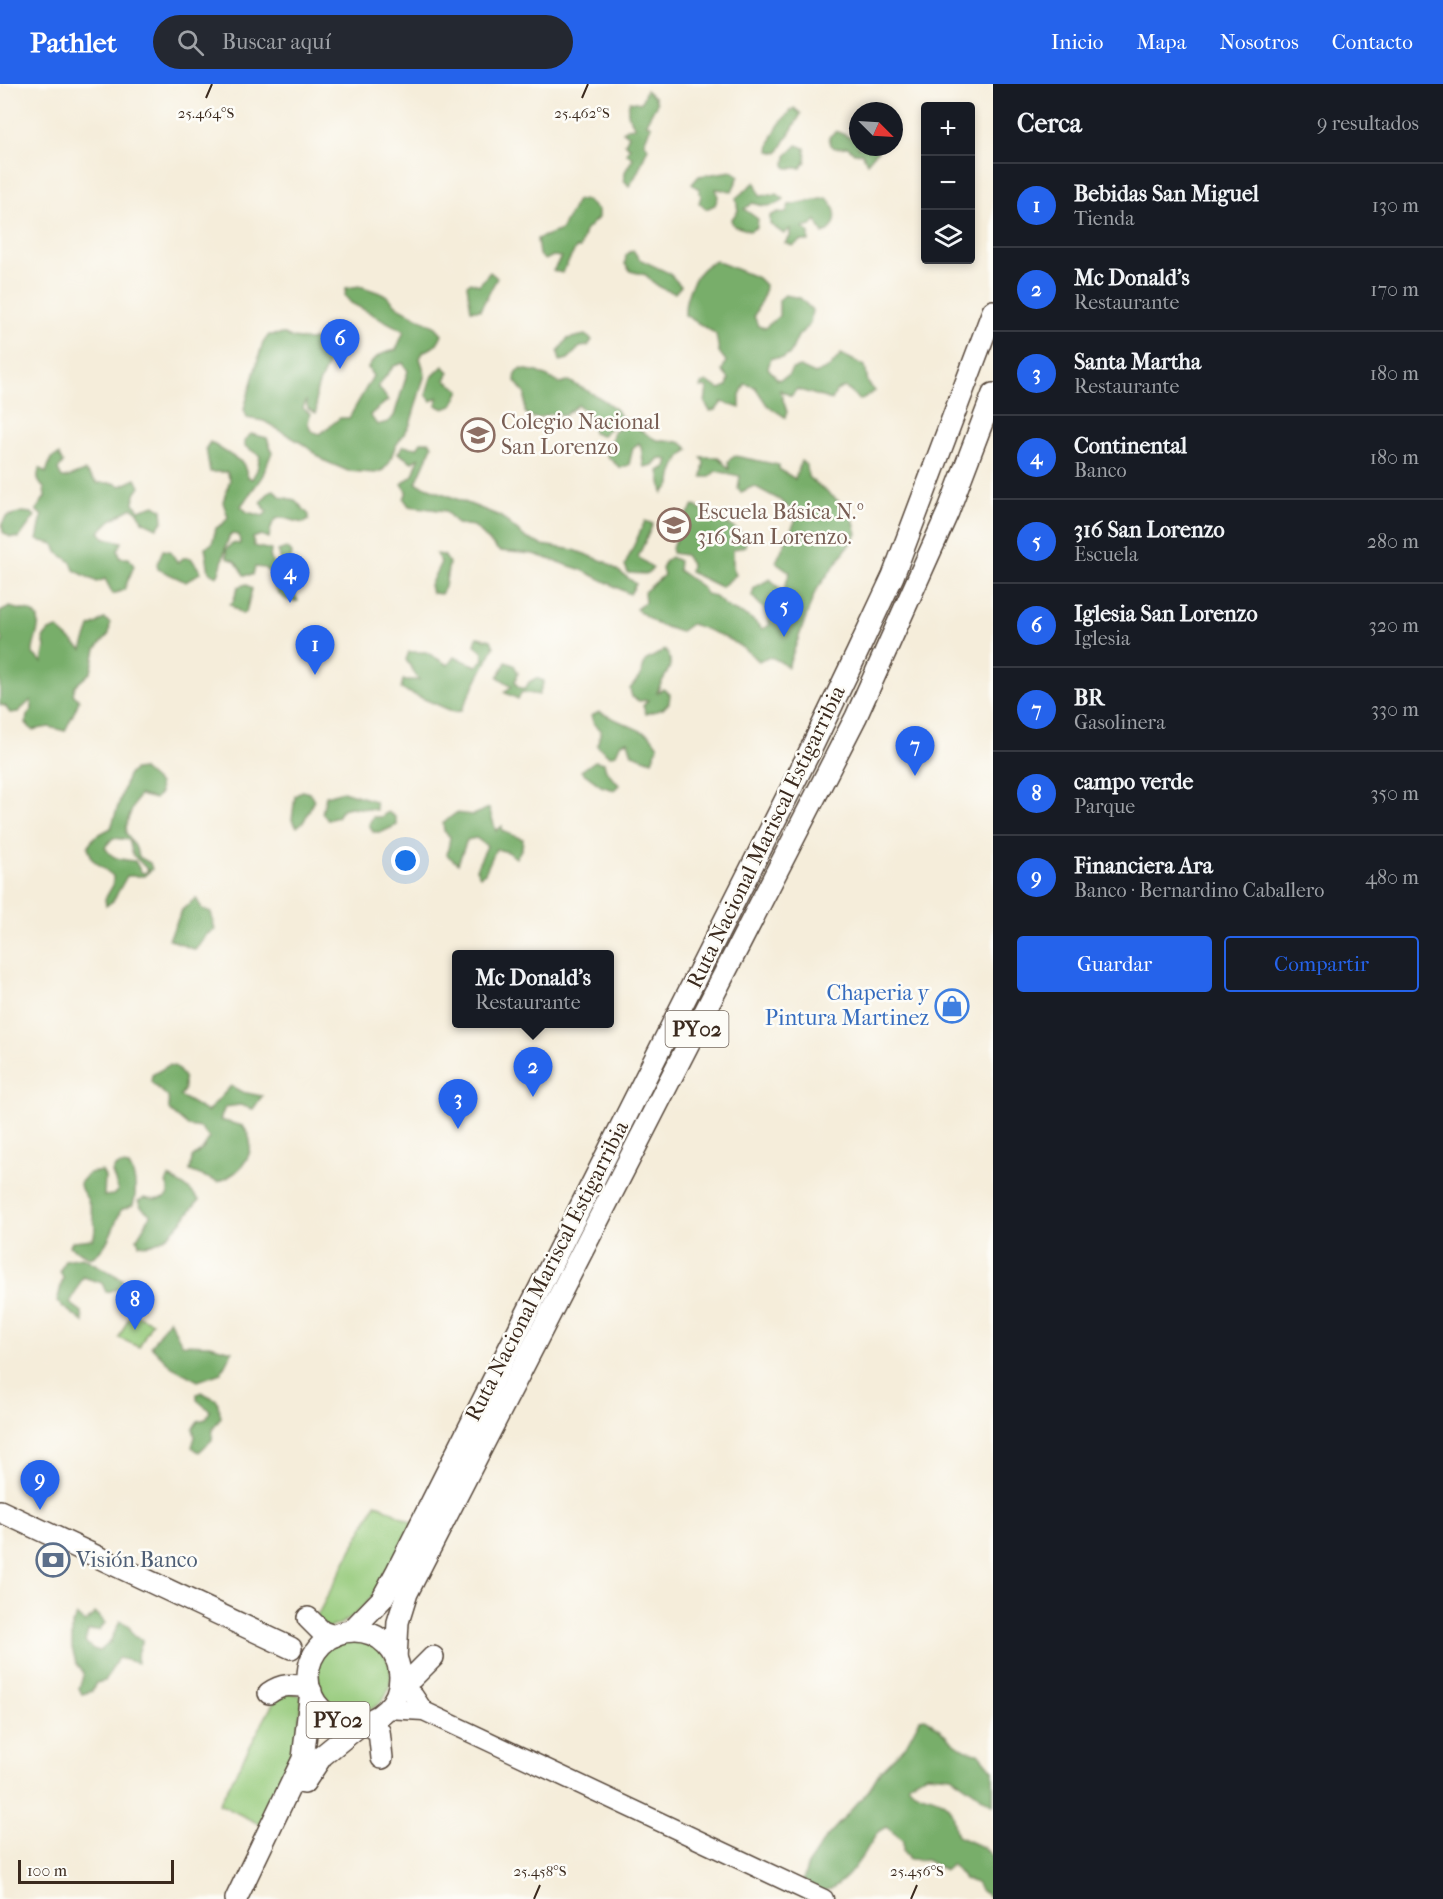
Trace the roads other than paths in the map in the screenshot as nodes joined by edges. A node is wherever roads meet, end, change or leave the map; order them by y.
1 (993, 311) edge
2 (993, 394) edge
3 (0, 1510) edge
4 (309, 1618) dead end
5 (338, 1635) junction
6 (291, 1648) junction
7 (433, 1657) dead end
8 (398, 1670) junction
9 (310, 1687) junction
10 (270, 1693) dead end
11 (386, 1709) junction
12 (424, 1711) junction
13 (362, 1724) junction
14 (382, 1758) dead end
15 (236, 1899) edge
16 (245, 1899) edge
17 (824, 1899) edge

1 - 5 highway, Ruta Nacional Mariscal Estigarribia / PY02
2 - 8 highway, Ruta Nacional Mariscal Estigarribia / PY02
3 - 6 highway
4 - 5 highway
5 - 6 highway
5 - 8 highway
5 - 9 highway, PY02
6 - 9 highway
7 - 8 highway
8 - 11 highway, PY02
8 - 12 main road
9 - 10 highway
9 - 13 highway, PY02
9 - 15 highway, PY02
11 - 12 main road
11 - 13 highway, PY02
12 - 17 main road
13 - 14 highway
13 - 16 highway, PY02

